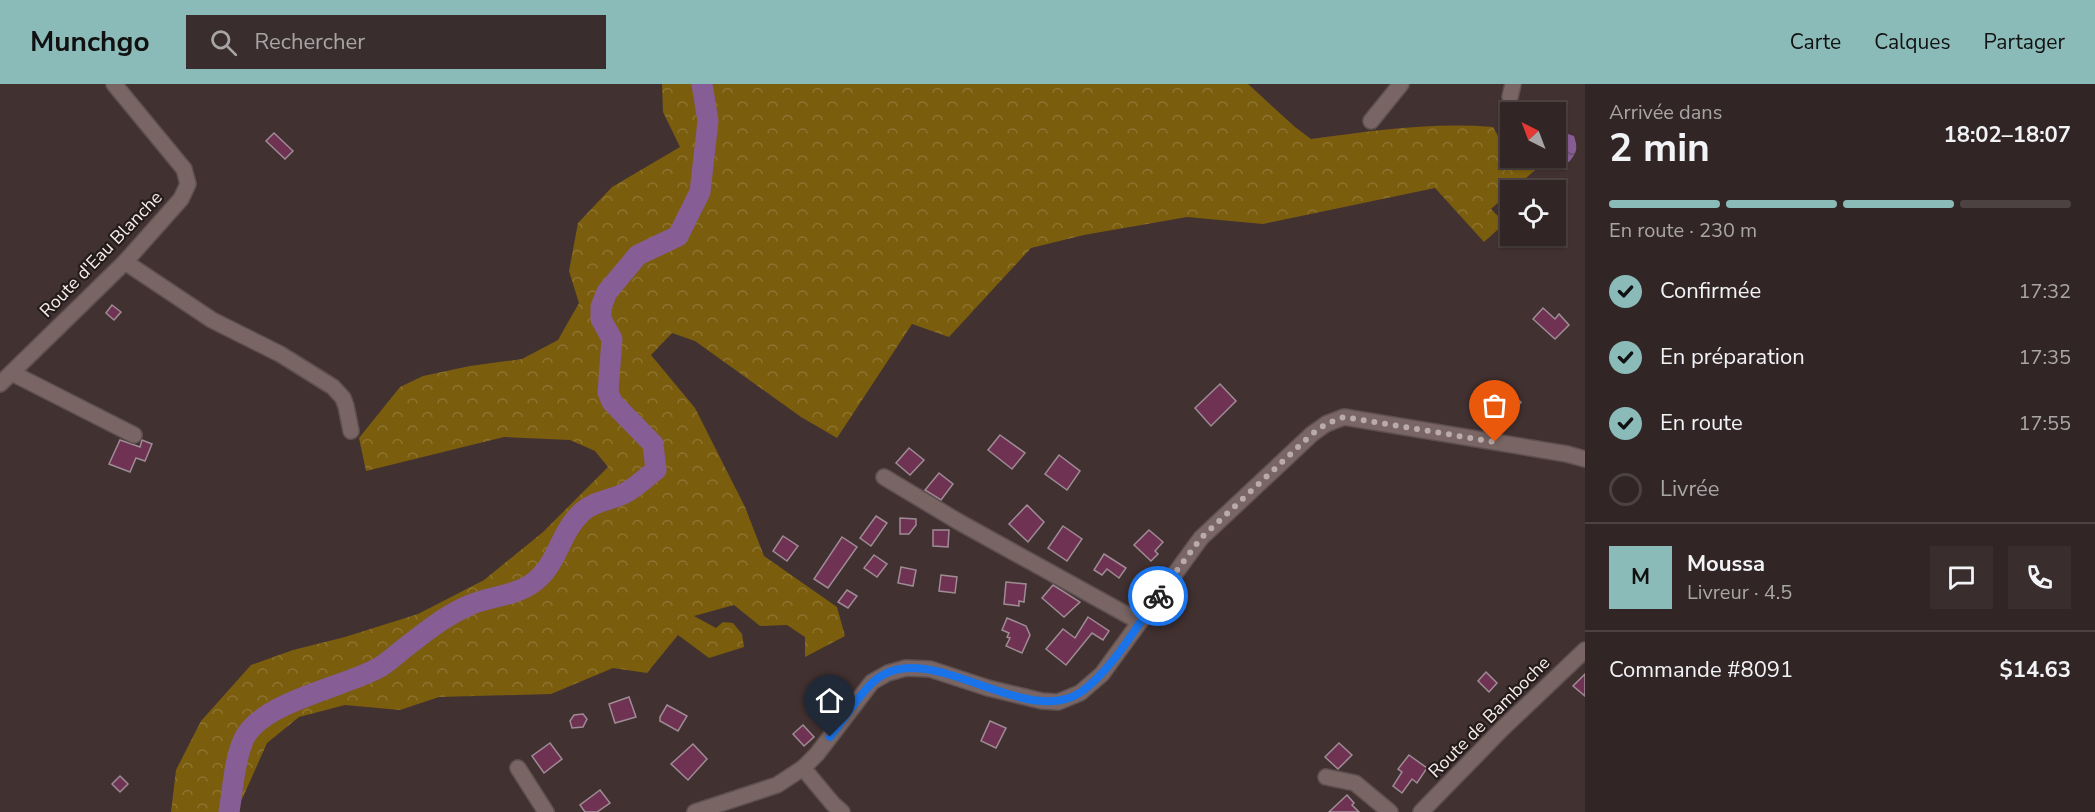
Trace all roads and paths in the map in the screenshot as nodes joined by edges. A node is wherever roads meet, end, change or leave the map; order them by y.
1 (114, 84) edge
2 (1401, 84) edge
3 (1371, 121) dead end
4 (125, 262) junction
5 (12, 373) junction
6 (0, 384) edge
7 (351, 431) dead end
8 (134, 435) dead end
9 (1585, 459) edge
10 (884, 477) dead end
11 (1140, 621) junction
12 (1585, 650) edge
13 (518, 768) dead end
14 (803, 768) junction
15 (1326, 777) dead end
16 (546, 812) edge
17 (695, 812) edge
18 (842, 812) edge
19 (1390, 812) edge
20 (1421, 812) edge

1 - 4 street, Route d'Eau Blanche
2 - 3 street
4 - 5 street, Route d'Eau Blanche
4 - 7 street
5 - 6 street, Route d'Eau Blanche
5 - 8 street
9 - 11 street
10 - 11 street
11 - 14 street
12 - 20 street, Route de Bamboche
13 - 16 street
14 - 17 street
14 - 18 street
15 - 19 street

